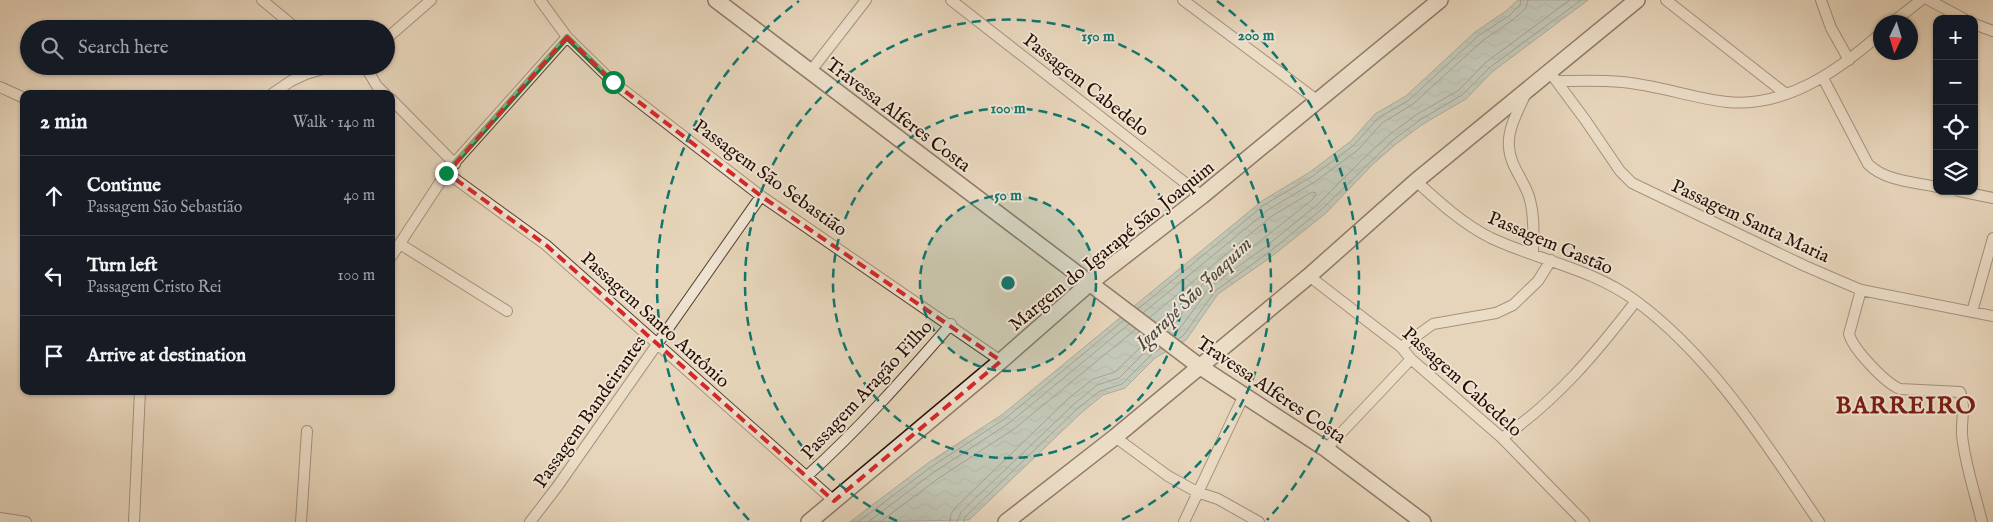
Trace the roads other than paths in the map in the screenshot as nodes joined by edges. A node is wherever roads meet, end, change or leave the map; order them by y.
1 (262, 0) edge
2 (431, 0) edge
3 (540, 0) edge
4 (716, 0) edge
5 (866, 0) edge
6 (951, 0) edge
7 (1183, 0) edge
8 (1637, 0) edge
9 (1666, 0) edge
10 (1821, 0) edge
11 (1921, 0) edge
12 (1928, 0) edge
13 (1431, 3) edge
14 (1902, 15) edge
15 (1956, 15) edge
16 (286, 20) edge
17 (1978, 25) edge
18 (395, 31) edge
19 (1993, 31) edge
20 (567, 37) junction
21 (1873, 40) edge
22 (1850, 60) junction
23 (810, 72) junction
24 (306, 75) edge
25 (370, 75) edge
26 (1553, 76) junction
27 (1823, 78) junction
28 (0, 87) edge
29 (277, 90) edge
30 (380, 90) edge
31 (1527, 90) junction
32 (1786, 94) junction
33 (20, 96) edge
34 (1318, 101) junction
35 (395, 103) edge
36 (455, 164) junction
37 (446, 173) junction
38 (1416, 181) junction
39 (1933, 185) edge
40 (1978, 195) edge
41 (761, 196) junction
42 (1202, 196) junction
43 (1993, 198) edge
44 (1993, 238) edge
45 (400, 244) junction
46 (395, 251) edge
47 (1532, 254) junction
48 (1550, 260) junction
49 (1309, 276) junction
50 (1095, 286) junction
51 (1861, 290) junction
52 (1636, 301) junction
53 (507, 311) dead end
54 (1972, 312) junction
55 (1993, 316) edge
56 (951, 324) junction
57 (658, 344) junction
58 (1401, 347) junction
59 (1411, 359) junction
60 (1001, 361) junction
61 (1194, 362) junction
62 (140, 395) edge
63 (1244, 395) junction
64 (307, 431) dead end
65 (1115, 436) junction
66 (1502, 438) junction
67 (1326, 449) junction
68 (807, 476) junction
69 (1197, 492) junction
70 (834, 501) junction
71 (0, 518) edge
72 (26, 522) edge
73 (134, 522) edge
74 (301, 522) edge
75 (530, 522) edge
76 (809, 522) edge
77 (1006, 522) edge
78 (1184, 522) edge
79 (1259, 522) edge
80 (1423, 522) edge
81 (1584, 522) edge
82 (1819, 522) edge
83 (1982, 522) edge

1 - 16 street
2 - 18 street
3 - 20 street, Passagem São Sebastião
4 - 23 street, Travessa Alferes Costa
5 - 23 street
6 - 42 street, Passagem Cabedelo
7 - 34 street
8 - 26 street
9 - 32 street
10 - 22 street
11 - 14 street
12 - 15 street
13 - 34 street, Margem do Igarapé São Joaquim
17 - 19 street
20 - 36 street
20 - 41 street, Passagem São Sebastião
21 - 22 street
22 - 27 street
23 - 50 street, Travessa Alferes Costa
24 - 29 street
25 - 30 street
26 - 31 street
26 - 32 street
26 - 51 street, Passagem Santa Maria
27 - 32 street
27 - 39 street
28 - 33 street
31 - 38 street
31 - 47 street
34 - 42 street, Margem do Igarapé São Joaquim
35 - 36 street
36 - 37 street
37 - 45 street
37 - 57 street, Passagem Santo Antônio
38 - 47 street, Passagem Gastão
38 - 49 street
40 - 43 street
41 - 56 street, Passagem São Sebastião
41 - 57 street, Passagem Bandeirantes
42 - 50 street, Margem do Igarapé São Joaquim
44 - 54 street
45 - 46 street
45 - 53 street
47 - 48 street, Passagem Gastão
48 - 52 street, Passagem Gastão
48 - 58 street
49 - 58 street, Passagem Cabedelo
49 - 61 street
50 - 60 street, Margem do Igarapé São Joaquim
50 - 61 street, Travessa Alferes Costa
51 - 54 street, Passagem Santa Maria
51 - 83 street
52 - 66 street
52 - 82 street, Passagem Gastão
54 - 55 street, Passagem Santa Maria
56 - 60 street, Passagem São Sebastião
56 - 68 street, Passagem Aragão Filho
57 - 68 street, Passagem Santo Antônio
57 - 75 street, Passagem Bandeirantes
58 - 59 street, Passagem Cabedelo
59 - 66 street, Passagem Cabedelo
59 - 67 street
60 - 70 street, Margem do Igarapé São Joaquim
61 - 63 street, Travessa Alferes Costa
61 - 65 street
62 - 73 street
63 - 67 street, Travessa Alferes Costa
63 - 69 street
64 - 74 street
65 - 69 street
65 - 77 street
66 - 81 street, Passagem Cabedelo
67 - 80 street, Travessa Alferes Costa
68 - 70 street, Passagem Santo Antônio
69 - 78 street
69 - 79 street
70 - 76 street, Margem do Igarapé São Joaquim
71 - 72 street

